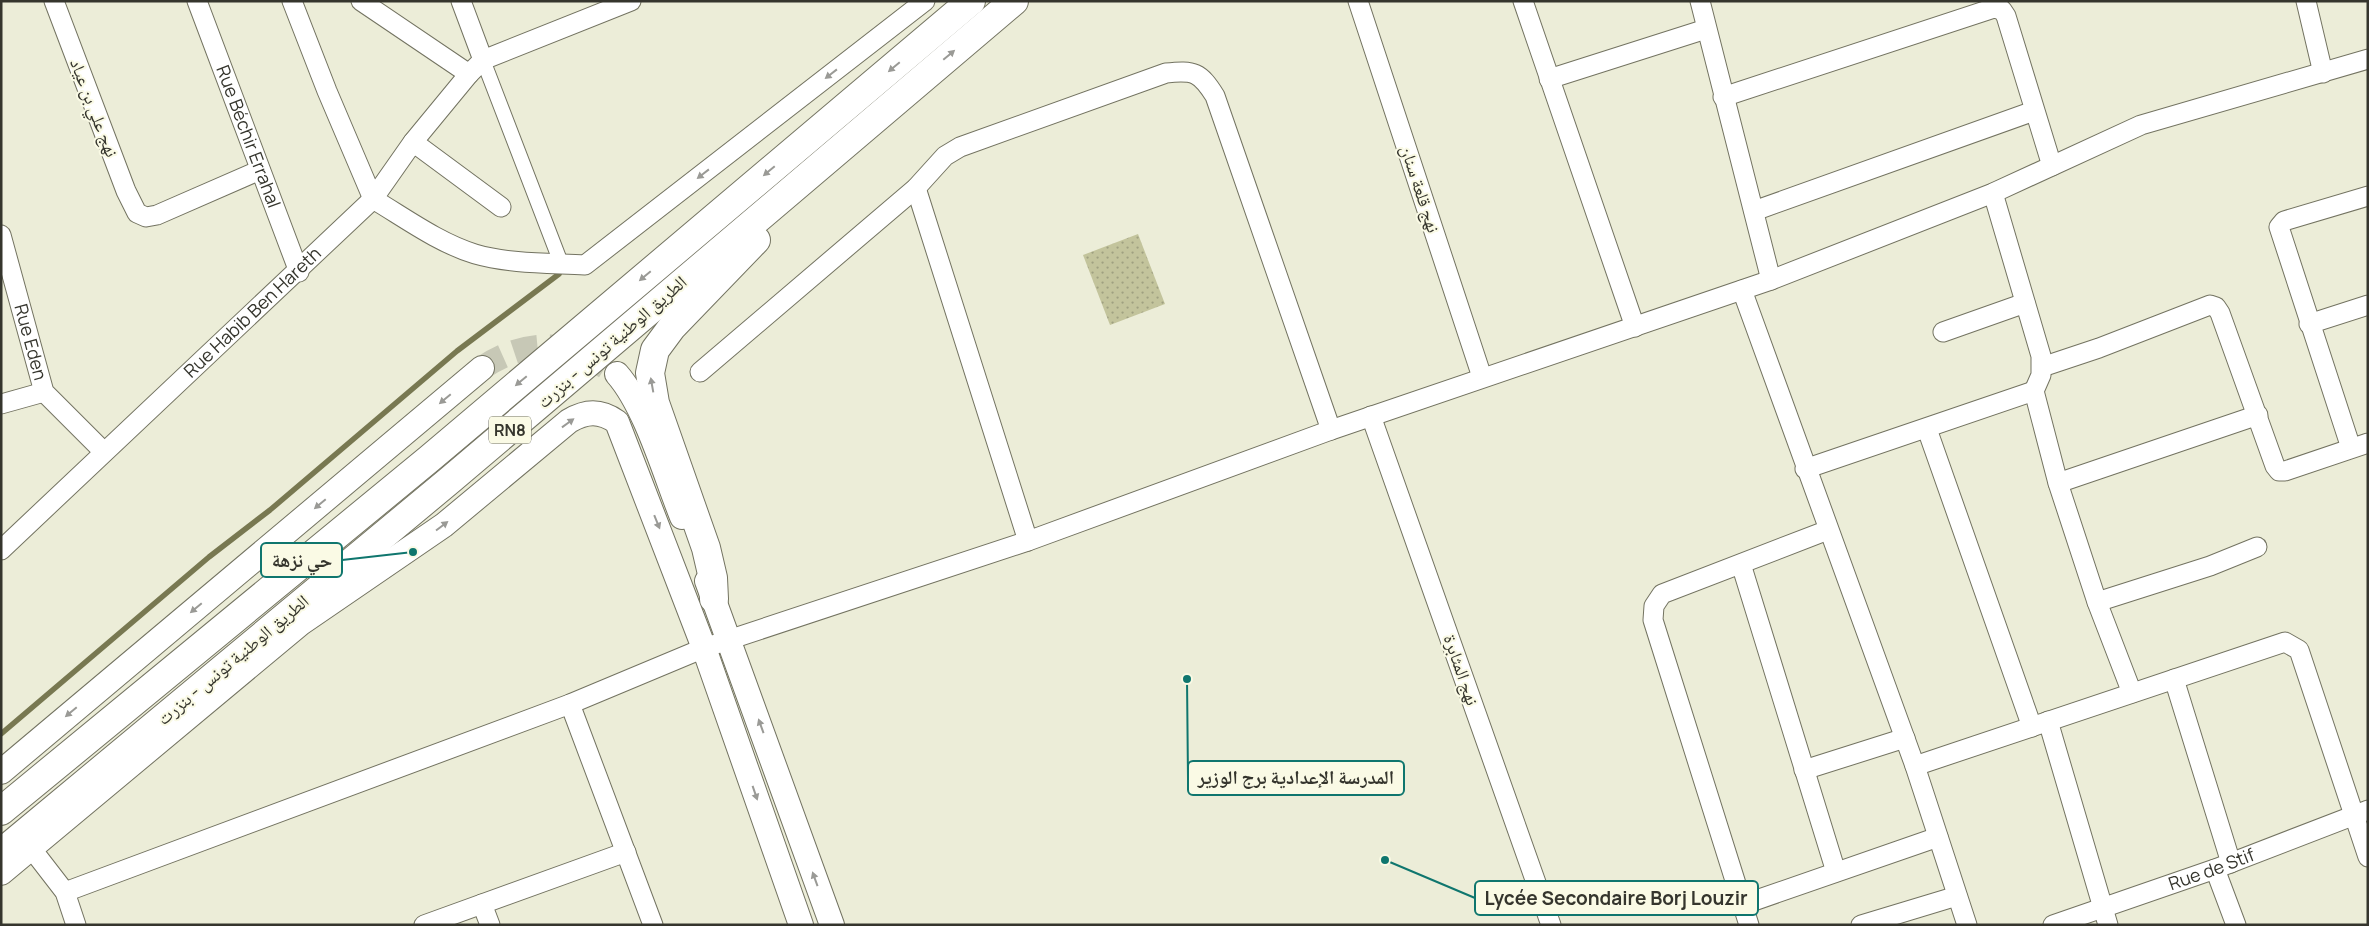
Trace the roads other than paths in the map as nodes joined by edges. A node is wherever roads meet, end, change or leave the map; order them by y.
1 (54, 1) edge
2 (196, 1) edge
3 (292, 1) edge
4 (461, 1) edge
5 (631, 1) edge
6 (925, 1) edge
7 (971, 1) edge
8 (1014, 1) edge
9 (1358, 1) edge
10 (1523, 1) edge
11 (1700, 1) edge
12 (2306, 1) edge
13 (369, 3) edge
14 (1706, 29) junction
15 (2368, 59) edge
16 (483, 60) junction
17 (2323, 73) junction
18 (469, 74) junction
19 (1549, 79) junction
20 (916, 82) junction
21 (1723, 97) junction
22 (2034, 111) junction
23 (413, 142) junction
24 (2052, 166) junction
25 (260, 170) junction
26 (916, 188) junction
27 (1993, 194) junction
28 (2368, 196) edge
29 (373, 200) junction
30 (501, 207) dead end
31 (1754, 211) junction
32 (778, 216) junction
33 (1, 235) edge
34 (562, 264) junction
35 (298, 272) junction
36 (1772, 280) junction
37 (1742, 290) junction
38 (2025, 303) junction
39 (2368, 306) edge
40 (2309, 324) junction
41 (1635, 327) junction
42 (1943, 332) dead end
43 (2042, 367) junction
44 (482, 368) tunnel mouth
45 (700, 372) dead end
46 (617, 374) tunnel mouth
47 (1482, 377) junction
48 (2034, 391) junction
49 (44, 392) junction
50 (1, 404) edge
51 (1371, 416) junction
52 (2258, 416) junction
53 (1927, 429) junction
54 (1330, 430) junction
55 (2359, 445) edge
56 (104, 452) junction
57 (1805, 469) junction
58 (2058, 483) junction
59 (1828, 530) junction
60 (1028, 541) junction
61 (2257, 547) dead end
62 (1, 550) edge
63 (1741, 564) junction
64 (714, 599) junction
65 (2097, 602) junction
66 (301, 623) junction
67 (729, 639) junction
68 (704, 648) junction
69 (2174, 679) junction
70 (2132, 693) junction
71 (570, 704) junction
72 (2040, 724) junction
73 (1905, 738) junction
74 (1915, 766) junction
75 (1804, 770) junction
76 (1, 772) edge
77 (1, 811) edge
78 (2360, 813) edge
79 (1938, 838) junction
80 (32, 848) junction
81 (626, 852) junction
82 (1, 853) edge
83 (2368, 857) edge
84 (2223, 866) junction
85 (1836, 872) junction
86 (1, 873) edge
87 (65, 892) junction
88 (1957, 896) junction
89 (482, 904) junction
90 (1742, 905) junction
91 (2102, 907) junction
92 (76, 925) edge
93 (424, 925) edge
94 (490, 925) edge
95 (653, 925) edge
96 (801, 925) edge
97 (832, 925) edge
98 (1551, 925) edge
99 (1749, 925) edge
100 (1861, 925) edge
101 (1967, 925) edge
102 (2053, 925) edge
103 (2108, 925) edge
104 (2236, 925) edge

1 - 25 street, نهج علي بن عياد
2 - 25 street, Rue Béchir Errahal
3 - 29 street
4 - 16 street
5 - 16 street
6 -> 34 street
7 -> 77 highway, الطريق الوطنية تونس - بنزرت / RN8
20 -> 8 highway, الطريق الوطنية تونس - بنزرت / RN8
9 - 47 street, نهج قلعة سنان
10 - 19 street
11 - 14 street
12 - 17 street
13 - 18 street
14 - 19 street
14 - 21 street
15 - 17 street
16 - 18 street, Rue Habib Ben Hareth
16 - 34 street
17 - 24 street
18 - 23 street, Rue Habib Ben Hareth
19 - 41 street
20 - 32 highway, RN8
20 - 82 highway, الطريق الوطنية تونس - بنزرت / RN8
21 - 22 street
21 - 31 street
22 - 24 street
22 - 31 street
23 - 29 street, Rue Habib Ben Hareth
23 - 30 street
24 - 27 street
25 - 35 street, Rue Béchir Errahal
26 - 45 street
26 - 54 street
26 - 60 street
27 - 36 street
27 - 38 street
28 - 40 street
29 - 34 street
29 - 35 street, Rue Habib Ben Hareth
31 - 36 street
64 -> 32 highway, RN8
32 - 66 highway, RN8
33 - 49 street, Rue Eden
35 - 56 street, Rue Habib Ben Hareth
36 - 37 street
37 - 41 street
37 - 57 street
38 - 42 street
38 - 43 street
39 - 40 street
40 - 55 street
41 - 47 street
43 - 48 street
43 - 52 street
44 -> 76 street
46 - 64 street
47 - 51 street
48 - 53 street
48 - 58 street
49 - 50 street
49 - 56 street
51 - 54 street
51 - 98 street, نهج المثابرة
52 - 55 street
52 - 58 street
53 - 57 street
53 - 72 street
54 - 60 street
56 - 62 street, Rue Habib Ben Hareth
57 - 59 street
58 - 65 street
59 - 63 street
59 - 73 street
60 - 67 street
61 - 65 street
63 - 75 street
63 - 90 street
64 - 67 street
65 - 70 street
66 -> 68 street
66 - 80 street
67 - 68 street
97 -> 67 street
68 - 71 street
68 -> 96 street
69 - 70 street
69 - 78 street
69 - 84 street
70 - 72 street
71 - 81 street
71 - 87 street
72 - 74 street
72 - 91 street
73 - 74 street
73 - 75 street
74 - 79 street
75 - 85 street
78 - 83 street
78 - 84 street, Rue de Stif
79 - 85 street
79 - 88 street
80 - 86 street
80 - 87 street
81 - 89 street
81 - 95 street
84 - 91 street, Rue de Stif
84 - 104 street
85 - 90 street
87 - 92 street
88 - 100 street
88 - 101 street
89 - 93 street
89 - 94 street
90 - 99 street
91 - 102 street, Rue de Stif
91 - 103 street

